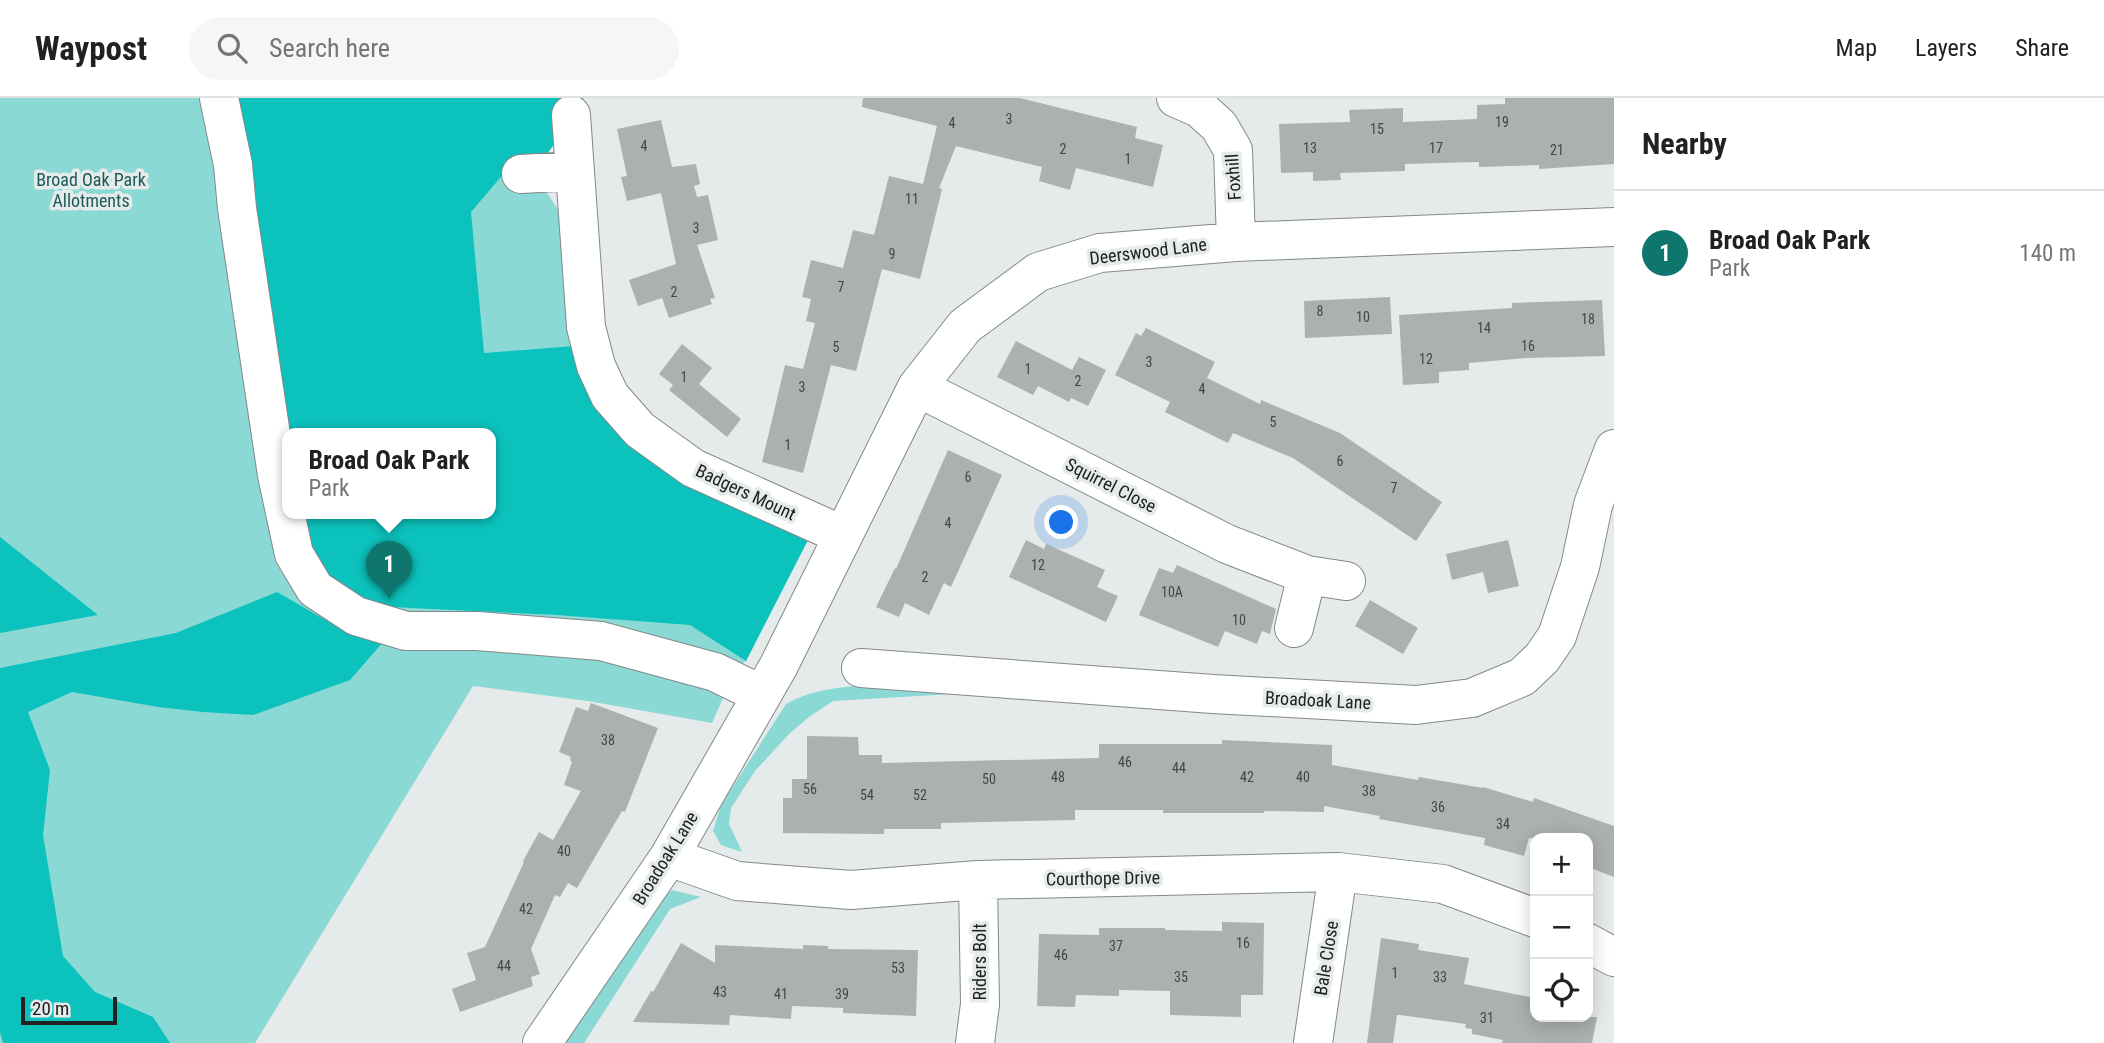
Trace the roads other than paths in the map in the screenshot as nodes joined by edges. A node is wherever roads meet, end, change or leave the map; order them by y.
1 (219, 98) edge
2 (1176, 98) edge
3 (570, 115) dead end
4 (575, 171) junction
5 (521, 174) dead end
6 (1614, 228) edge
7 (1236, 242) junction
8 (917, 387) junction
9 (1614, 449) edge
10 (282, 498) edge
11 (286, 519) edge
12 (842, 535) junction
13 (1307, 575) junction
14 (1346, 582) dead end
15 (1294, 628) dead end
16 (860, 668) dead end
17 (770, 681) junction
18 (669, 857) junction
19 (1338, 872) junction
20 (978, 880) junction
21 (1530, 916) edge
22 (1593, 946) edge
23 (1614, 957) edge
24 (542, 1043) edge
25 (975, 1043) edge
26 (1313, 1043) edge

1 - 10 street
2 - 7 street, Foxhill
3 - 4 street, Badgers Mount
4 - 5 street
4 - 12 street, Badgers Mount
6 - 7 street, Deerswood Lane
7 - 8 street, Deerswood Lane
8 - 12 street, Deerswood Lane
8 - 13 street, Squirrel Close
9 - 16 street, Broadoak Lane
11 - 17 street
12 - 17 street, Deerswood Lane
13 - 14 street, Squirrel Close
13 - 15 street
17 - 18 street, Broadoak Lane
18 - 20 street, Courthope Drive
18 - 24 street, Broadoak Lane
19 - 20 street, Courthope Drive
19 - 21 street, Courthope Drive
19 - 26 street, Bale Close
20 - 25 street, Riders Bolt
22 - 23 street

